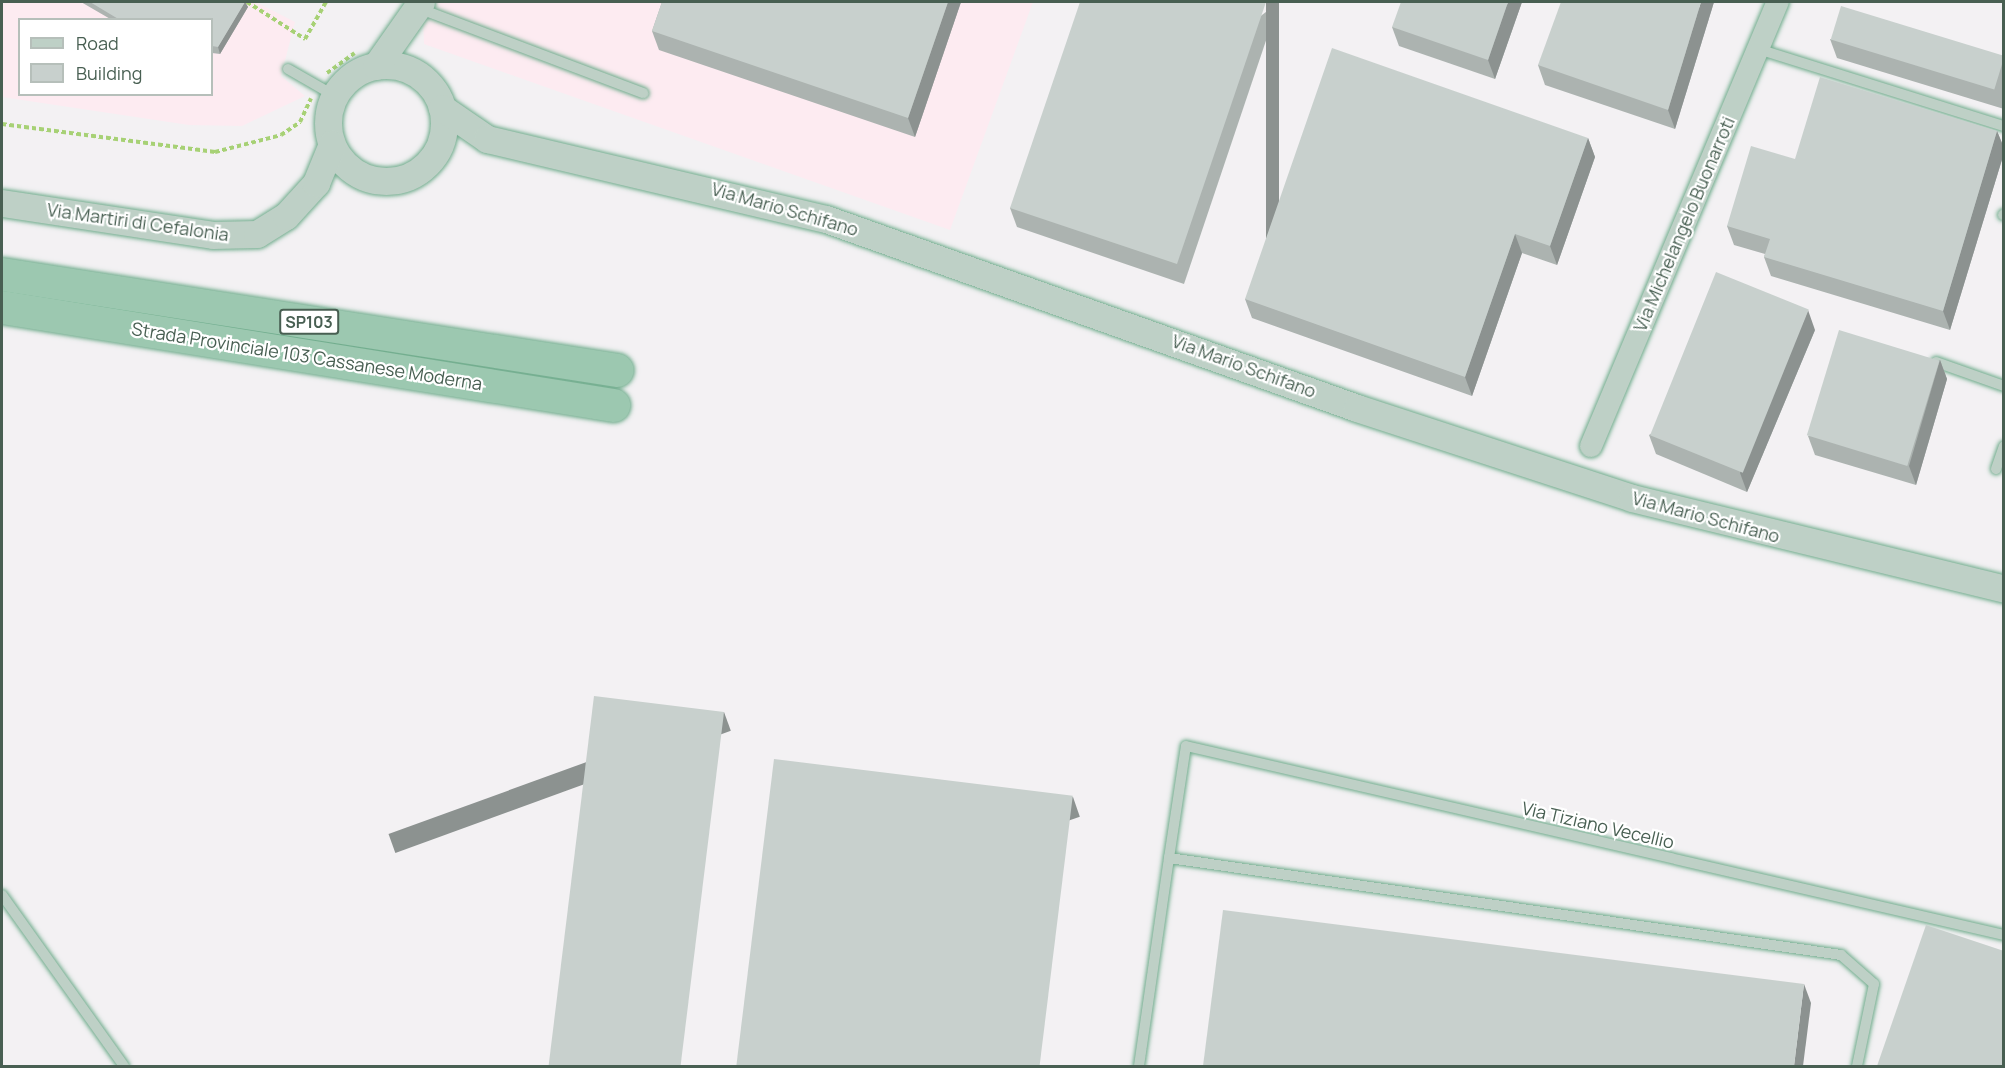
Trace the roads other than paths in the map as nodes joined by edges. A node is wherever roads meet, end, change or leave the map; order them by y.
1 (1778, 2) edge
2 (418, 8) edge
3 (1758, 49) junction
4 (371, 57) junction
5 (288, 69) dead end
6 (420, 76) junction
7 (325, 90) junction
8 (642, 93) dead end
9 (442, 108) junction
10 (2004, 126) edge
11 (487, 139) junction
12 (332, 144) junction
13 (431, 160) junction
14 (366, 177) junction
15 (2, 202) edge
16 (299, 202) junction
17 (2, 274) edge
18 (2, 307) edge
19 (1936, 362) edge
20 (617, 370) dead end
21 (2004, 386) edge
22 (613, 405) dead end
23 (1591, 446) dead end
24 (2004, 446) edge
25 (1996, 469) dead end
26 (2004, 589) edge
27 (1169, 858) junction
28 (2, 895) edge
29 (2004, 935) edge
30 (124, 1066) edge
31 (1139, 1066) edge
32 (1857, 1066) edge

1 - 3 street, Via Michelangelo Buonarroti
2 - 4 street
2 - 6 street
2 - 8 lane
3 - 10 lane
3 - 23 street, Via Michelangelo Buonarroti
4 - 6 street
4 - 7 street
5 - 7 lane
6 - 9 street
7 - 12 street
9 - 11 street, Via Mario Schifano
9 - 13 street
11 - 13 street
11 - 26 street, Via Mario Schifano
12 - 14 street
12 - 16 street, Via Martiri di Cefalonia
13 - 14 street
14 - 16 street, Via Martiri di Cefalonia
15 - 16 street, Via Martiri di Cefalonia
17 - 20 highway, Strada Provinciale 103 Cassanese Moderna / SP103
18 - 22 highway, Strada Provinciale 103 Cassanese Moderna / SP103
19 - 21 lane
24 - 25 lane
27 - 29 lane, Via Tiziano Vecellio
27 - 31 lane
27 - 32 lane
28 - 30 lane

